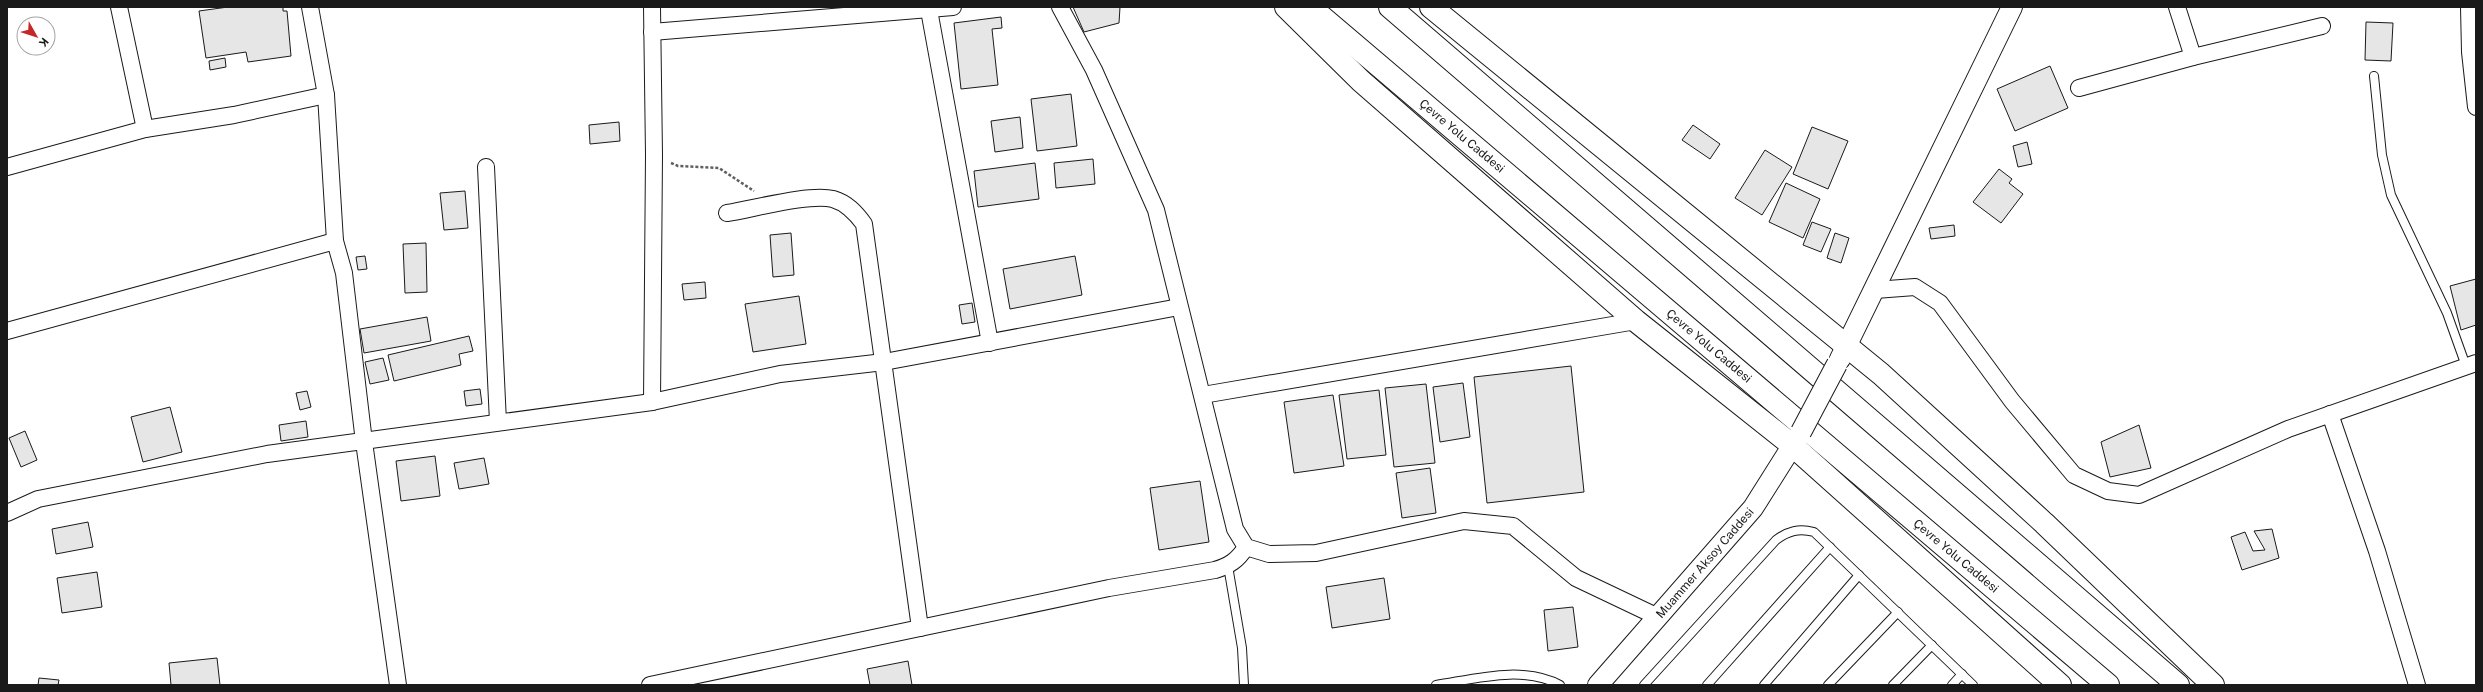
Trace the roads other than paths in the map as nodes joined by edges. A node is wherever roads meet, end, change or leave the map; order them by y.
1 (119, 7) edge
2 (310, 7) edge
3 (652, 7) edge
4 (953, 7) edge
5 (1060, 7) edge
6 (1286, 7) edge
7 (1310, 7) edge
8 (1390, 7) edge
9 (1431, 7) edge
10 (2012, 7) edge
11 (2177, 7) edge
12 (2469, 7) edge
13 (928, 10) junction
14 (2322, 26) dead end
15 (652, 32) junction
16 (2193, 57) junction
17 (2374, 76) dead end
18 (2079, 88) dead end
19 (326, 95) junction
20 (2476, 107) edge
21 (145, 129) junction
22 (7, 167) edge
23 (486, 167) dead end
24 (727, 213) dead end
25 (335, 241) junction
26 (1874, 290) junction
27 (1179, 307) junction
28 (1636, 321) junction
29 (7, 331) edge
30 (990, 343) junction
31 (1842, 355) junction
32 (884, 362) junction
33 (2471, 364) edge
34 (1203, 394) junction
35 (652, 402) junction
36 (2330, 414) junction
37 (498, 422) junction
38 (1796, 439) junction
39 (364, 442) junction
40 (7, 513) edge
41 (1830, 546) junction
42 (1246, 547) junction
43 (1228, 566) junction
44 (1859, 575) junction
45 (1898, 612) junction
46 (1658, 617) junction
47 (920, 628) junction
48 (1932, 645) junction
49 (1962, 674) junction
50 (398, 685) edge
51 (650, 685) edge
52 (1244, 685) edge
53 (1436, 685) edge
54 (1560, 685) edge
55 (1598, 685) edge
56 (1644, 685) edge
57 (1707, 685) edge
58 (1764, 685) edge
59 (1828, 685) edge
60 (1893, 685) edge
61 (1952, 685) edge
62 (1973, 685) edge
63 (2060, 685) edge
64 (2108, 685) edge
65 (2178, 685) edge
66 (2213, 685) edge
67 (2417, 685) edge

1 - 21 street
2 - 19 street
3 - 15 street
4 - 13 street
5 - 27 street
6 - 28 highway
7 - 64 highway, Çevre Yolu Caddesi
8 - 65 highway
9 - 31 highway
10 - 26 street, Muammer Aksoy Caddesi
11 - 16 street
12 - 20 street
13 - 15 street
13 - 30 street
14 - 16 street
15 - 35 street
16 - 18 street
17 - 33 lane
19 - 21 street
19 - 25 street
21 - 22 street
23 - 37 street
24 - 32 street
25 - 29 street
25 - 39 street
26 - 31 street, Muammer Aksoy Caddesi
26 - 36 street
27 - 30 street
27 - 34 street
28 - 34 street
28 - 38 highway
30 - 32 street
31 - 38 street, Muammer Aksoy Caddesi, bridge
31 - 66 highway
32 - 35 street
32 - 47 street
33 - 36 street
34 - 42 street
35 - 37 street
36 - 67 street
37 - 39 street
38 - 46 street, Muammer Aksoy Caddesi
38 - 63 highway
39 - 40 street
39 - 50 street
41 - 44 lane
41 - 56 lane
41 - 57 lane
42 - 43 street
42 - 46 street
43 - 47 street
43 - 52 lane
44 - 45 lane
44 - 58 lane
45 - 48 lane
45 - 59 lane
46 - 55 street, Muammer Aksoy Caddesi
47 - 51 street
48 - 49 lane
48 - 60 lane
49 - 61 lane
49 - 62 lane
53 - 54 lane

